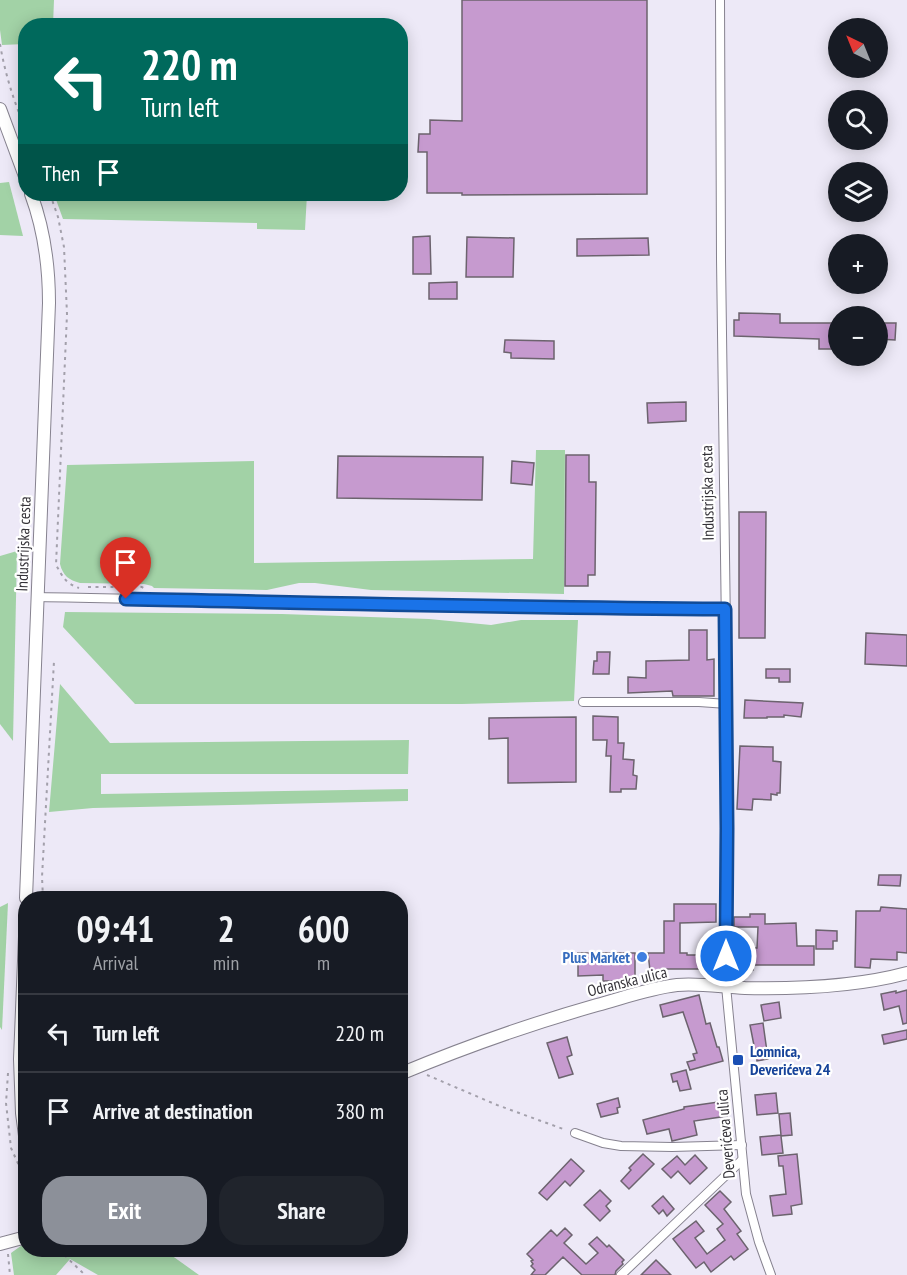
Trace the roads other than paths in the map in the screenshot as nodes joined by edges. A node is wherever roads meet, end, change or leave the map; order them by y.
1 (720, 0) edge
2 (0, 109) edge
3 (18, 157) edge
4 (33, 201) edge
5 (38, 597) junction
6 (725, 609) junction
7 (583, 702) dead end
8 (726, 704) junction
9 (26, 891) edge
10 (907, 973) edge
11 (726, 986) junction
12 (408, 1071) edge
13 (574, 1133) road end
14 (742, 1145) junction
15 (742, 1160) junction
16 (18, 1239) edge
17 (3, 1243) edge
18 (621, 1275) edge
19 (771, 1275) edge

1 - 6 street, Industrijska cesta
2 - 3 main road
4 - 5 main road, Industrijska cesta
5 - 6 street
5 - 9 main road, Industrijska cesta
6 - 8 street, Industrijska cesta
7 - 8 street
8 - 11 street, Industrijska cesta
10 - 11 main road, Odranska ulica
11 - 12 main road, Odranska ulica
11 - 14 street, Deverićeva ulica
13 - 14 street
14 - 15 street, Deverićeva ulica
15 - 18 street
15 - 19 street, Deverićeva ulica
16 - 17 main road

